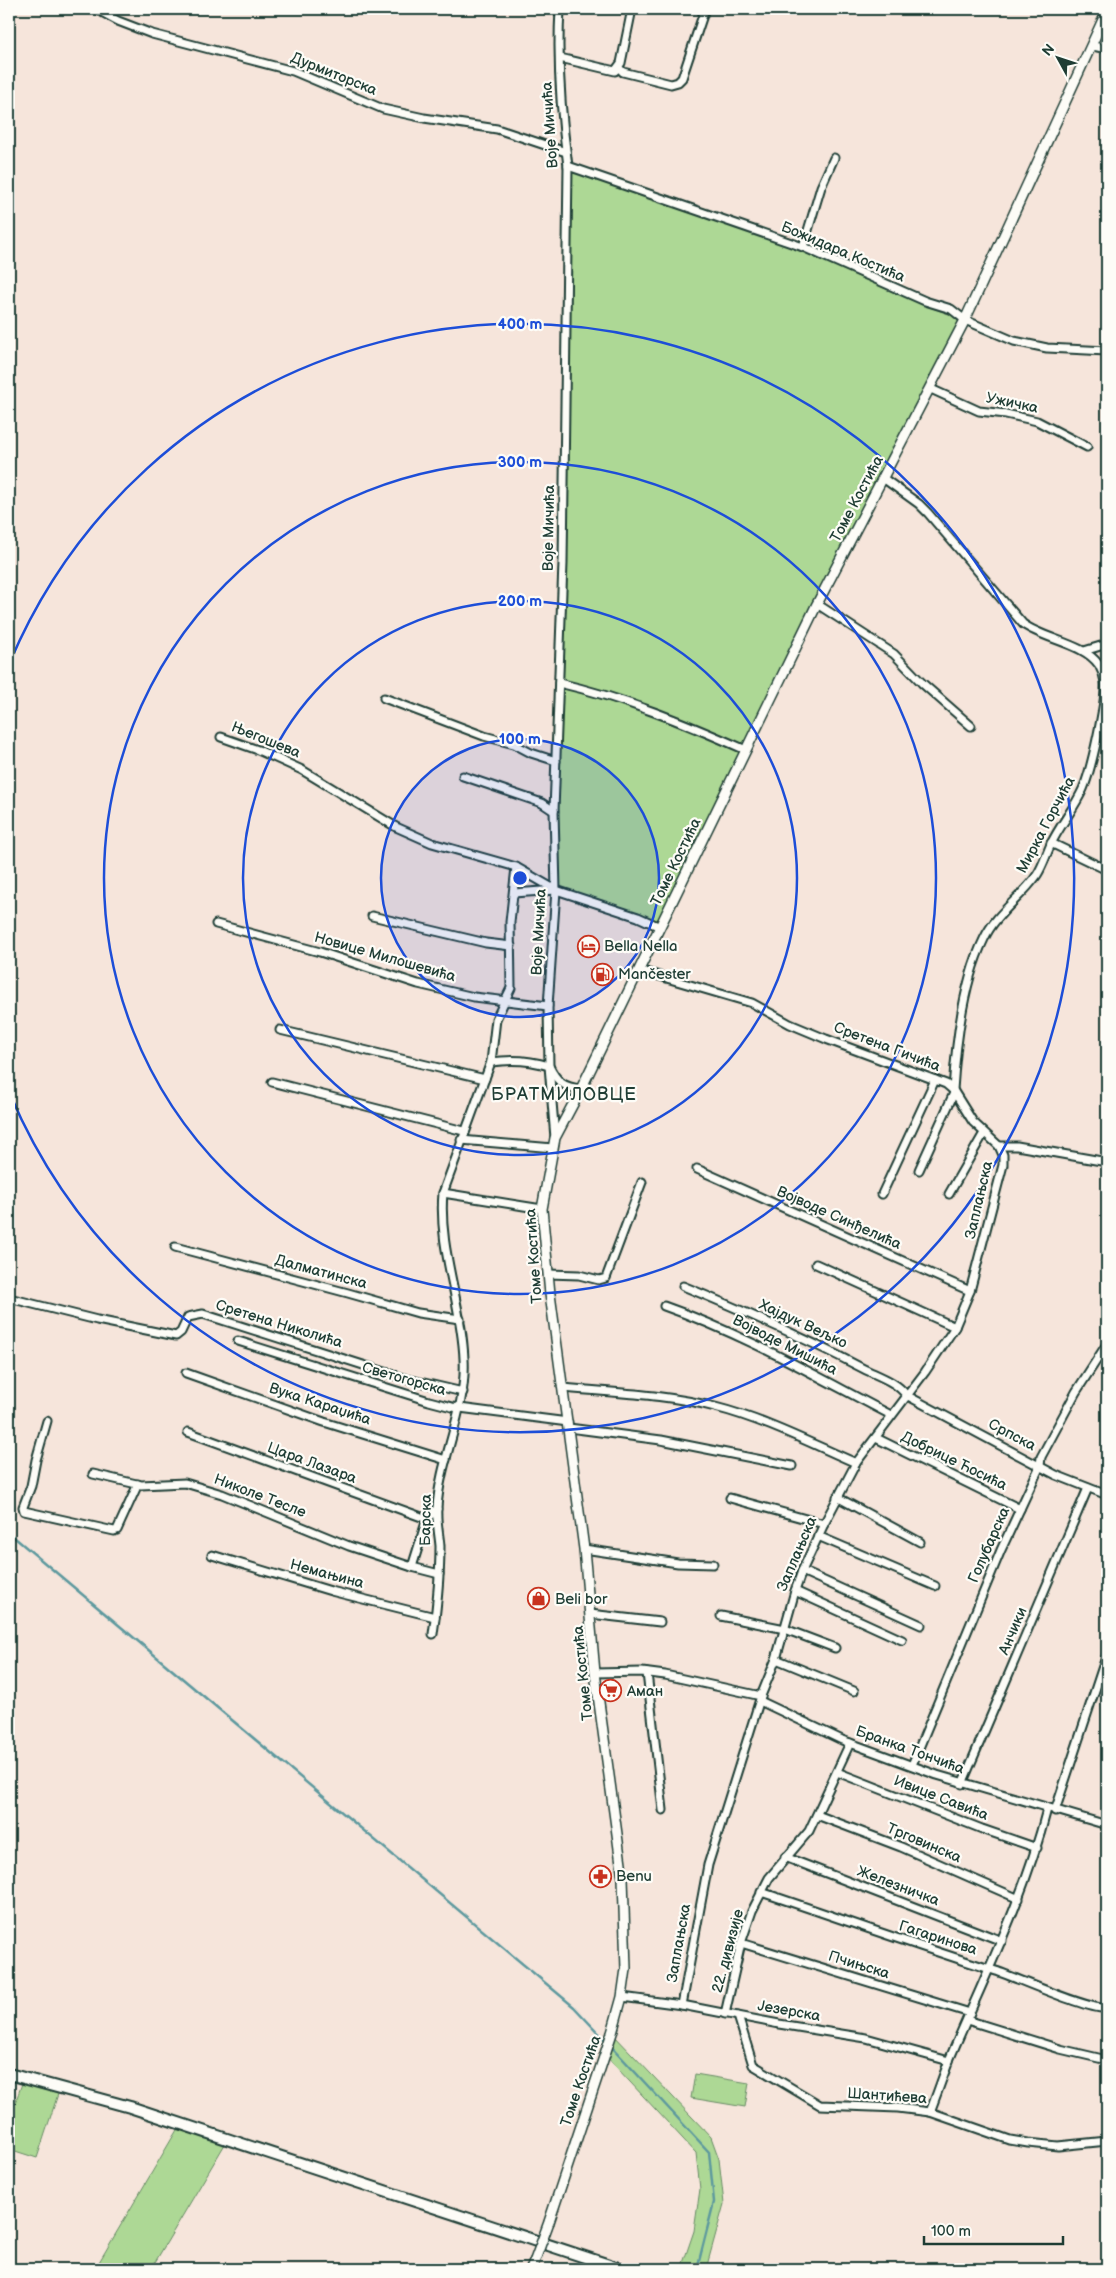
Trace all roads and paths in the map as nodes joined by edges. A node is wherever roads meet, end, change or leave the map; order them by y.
1 (96, 9) edge
2 (560, 9) edge
3 (632, 9) edge
4 (705, 9) edge
5 (1107, 11) edge
6 (1093, 46) junction
7 (1107, 49) edge
8 (560, 58) junction
9 (619, 68) junction
10 (566, 152) junction
11 (834, 158) dead end
12 (568, 166) junction
13 (803, 247) junction
14 (965, 320) junction
15 (1107, 351) edge
16 (931, 388) junction
17 (1087, 447) dead end
18 (884, 478) junction
19 (817, 604) junction
20 (1107, 644) edge
21 (1084, 651) junction
22 (1107, 668) edge
23 (1105, 681) junction
24 (559, 683) junction
25 (384, 698) dead end
26 (971, 726) dead end
27 (221, 737) dead end
28 (746, 750) junction
29 (556, 761) junction
30 (463, 776) dead end
31 (554, 812) junction
32 (1051, 843) junction
33 (516, 868) junction
34 (1107, 870) edge
35 (556, 890) junction
36 (514, 893) junction
37 (372, 916) dead end
38 (216, 924) dead end
39 (660, 926) junction
40 (511, 946) junction
41 (639, 970) junction
42 (506, 1000) junction
43 (548, 1006) junction
44 (280, 1030) dead end
45 (491, 1062) junction
46 (549, 1066) junction
47 (485, 1079) junction
48 (936, 1080) junction
49 (272, 1082) dead end
50 (581, 1089) junction
51 (954, 1091) junction
52 (464, 1131) junction
53 (984, 1133) junction
54 (554, 1138) junction
55 (461, 1140) junction
56 (999, 1146) junction
57 (553, 1148) junction
58 (1107, 1162) edge
59 (697, 1169) dead end
60 (918, 1170) dead end
61 (642, 1182) dead end
62 (443, 1193) junction
63 (882, 1194) dead end
64 (949, 1194) dead end
65 (542, 1209) junction
66 (175, 1247) dead end
67 (816, 1264) dead end
68 (548, 1274) junction
69 (682, 1286) dead end
70 (970, 1291) junction
71 (9, 1298) edge
72 (664, 1306) dead end
73 (460, 1320) junction
74 (955, 1327) junction
75 (238, 1341) dead end
76 (1107, 1344) edge
77 (186, 1373) dead end
78 (564, 1388) junction
79 (463, 1392) junction
80 (906, 1395) junction
81 (459, 1408) junction
82 (891, 1415) junction
83 (47, 1421) dead end
84 (569, 1425) junction
85 (188, 1432) dead end
86 (876, 1438) junction
87 (446, 1460) junction
88 (856, 1462) junction
89 (792, 1466) dead end
90 (1040, 1466) junction
91 (94, 1474) dead end
92 (138, 1484) junction
93 (1088, 1488) junction
94 (1107, 1495) edge
95 (837, 1497) junction
96 (730, 1498) dead end
97 (437, 1509) junction
98 (1020, 1509) junction
99 (427, 1519) junction
100 (824, 1524) junction
101 (818, 1536) junction
102 (920, 1542) dead end
103 (584, 1549) junction
104 (212, 1555) dead end
105 (713, 1564) dead end
106 (412, 1567) junction
107 (802, 1571) junction
108 (439, 1574) junction
109 (934, 1586) dead end
110 (794, 1591) junction
111 (590, 1614) junction
112 (721, 1616) dead end
113 (435, 1617) junction
114 (660, 1622) dead end
115 (921, 1625) dead end
116 (785, 1629) junction
117 (433, 1634) dead end
118 (902, 1640) dead end
119 (835, 1648) dead end
120 (1107, 1654) edge
121 (776, 1659) junction
122 (595, 1673) junction
123 (647, 1673) junction
124 (854, 1691) dead end
125 (761, 1698) junction
126 (850, 1742) junction
127 (912, 1765) junction
128 (837, 1772) junction
129 (962, 1784) junction
130 (663, 1810) dead end
131 (1051, 1810) junction
132 (817, 1815) junction
133 (1107, 1825) edge
134 (1037, 1848) junction
135 (785, 1857) junction
136 (761, 1892) junction
137 (1019, 1900) junction
138 (1002, 1941) junction
139 (741, 1943) junction
140 (989, 1970) junction
141 (622, 1997) junction
142 (682, 2005) junction
143 (1107, 2008) edge
144 (726, 2014) junction
145 (738, 2016) junction
146 (968, 2016) junction
147 (1107, 2060) edge
148 (949, 2061) junction
149 (9, 2074) edge
150 (930, 2112) junction
151 (1107, 2141) edge
152 (531, 2269) edge
153 (621, 2269) edge

1 - 10 street, Дурмиторска
2 - 8 street, Воје Мичића
3 - 9 street
4 - 9 street
5 - 6 street, Томе Костића
6 - 7 street
6 - 14 street, Томе Костића
8 - 9 street
8 - 10 street, Воје Мичића
10 - 12 street, Воје Мичића
11 - 13 street
12 - 13 street, Божидара Костића
12 - 24 street, Воје Мичића
13 - 14 street, Божидара Костића
14 - 15 street, Божидара Костића
14 - 16 street, Томе Костића
16 - 17 street, Ужичка
16 - 18 street, Томе Костића
18 - 19 street, Томе Костића
18 - 21 street
19 - 26 street
19 - 28 street, Томе Костића
20 - 21 street
21 - 23 street
22 - 23 street, Мирка Горчића
23 - 32 street, Мирка Горчића
24 - 28 street
24 - 29 street, Воје Мичића
25 - 29 street
27 - 33 street, Његошева
28 - 39 street, Томе Костића
29 - 31 street, Воје Мичића
30 - 31 street
31 - 35 street, Воје Мичића
32 - 34 street
32 - 51 street, Мирка Горчића
33 - 35 street, Његошева
33 - 36 street, Воје Мичића
35 - 36 street
35 - 39 street
35 - 43 street, Воје Мичића
36 - 40 street, Воје Мичића
37 - 40 street
38 - 42 street, Новице Милошевића
39 - 41 street, Томе Костића
40 - 42 street, Воје Мичића
41 - 48 street, Сретена Гичића
41 - 50 street, Томе Костића
42 - 43 street, Новице Милошевића
42 - 45 street, Воје Мичића
43 - 46 street, Воје Мичића
44 - 47 street
45 - 46 street
45 - 47 street, Воје Мичића
46 - 50 street
46 - 54 street, Воје Мичића
47 - 52 street, Воје Мичића
48 - 51 street, Сретена Гичића
48 - 63 street
49 - 52 street
50 - 54 street, Томе Костића
51 - 53 street, Сретена Гичића
51 - 60 street, Мирка Горчића
52 - 55 street, Воје Мичића
53 - 56 street, Сретена Гичића
53 - 64 street
54 - 57 street, Томе Костића
55 - 57 street
55 - 62 street, Воје Мичића
56 - 58 street
56 - 70 street, Заплањска
57 - 65 street, Томе Костића
59 - 70 street, Војводе Синђелића
61 - 68 street
62 - 65 street
62 - 73 street, Воје Мичића
65 - 68 street, Томе Костића
66 - 73 street, Далматинска
67 - 74 street
68 - 78 street, Томе Костића
69 - 80 street, Хајдук Вељко
70 - 74 street, Заплањска
71 - 79 street, Сретена Николића
72 - 82 street, Војводе Мишића
73 - 79 street, Воје Мичића
74 - 80 street, Заплањска
75 - 81 street, Светогорска
76 - 90 street, Голубарска
77 - 87 street, Вука Караџића
78 - 84 street, Томе Костића
78 - 88 street
79 - 81 street, Воје Мичића
80 - 82 street, Заплањска
80 - 90 street, Српска
81 - 84 street, Светогорска
81 - 87 street, Барска
82 - 86 street, Заплањска
83 - 92 street
84 - 89 street, Светогорска
84 - 103 street, Томе Костића
85 - 99 street, Цара Лазара
86 - 88 street, Заплањска
86 - 98 street, Добрице Ћосића
87 - 97 street, Барска
88 - 95 street, Заплањска
90 - 93 street, Српска
90 - 98 street, Голубарска
91 - 92 street, Николе Тесле
92 - 106 street, Николе Тесле
93 - 94 street, Српска
93 - 129 street, Анчики
95 - 100 street, Заплањска
95 - 102 street
96 - 100 street
97 - 99 street
97 - 108 street, Барска
98 - 127 street, Голубарска
99 - 106 street
100 - 101 street, Заплањска
101 - 107 street, Заплањска
101 - 109 street
103 - 105 street
103 - 111 street, Томе Костића
104 - 113 street, Немањина
106 - 108 street, Николе Тесле
107 - 110 street, Заплањска
107 - 115 street
108 - 113 street, Барска
110 - 116 street, Заплањска
110 - 118 street
111 - 114 street
111 - 122 street, Томе Костића
112 - 116 street
113 - 117 street, Барска
116 - 119 street
116 - 121 street, Заплањска
120 - 131 street
121 - 124 street
121 - 125 street, Заплањска
122 - 123 street, Бранка Тончића
122 - 141 street, Томе Костића
123 - 125 street, Бранка Тончића
123 - 130 street
125 - 126 street, Бранка Тончића
125 - 142 street, Заплањска
126 - 127 street, Бранка Тончића
126 - 128 street, 22. дивизије
127 - 129 street, Бранка Тончића
128 - 132 street, 22. дивизије
128 - 134 street, Ивице Савића
129 - 131 street, Бранка Тончића
131 - 133 street, Бранка Тончића
131 - 134 street
132 - 135 street, 22. дивизије
132 - 137 street, Трговинска
134 - 137 street
135 - 136 street, 22. дивизије
135 - 138 street, Железничка
136 - 139 street, 22. дивизије
136 - 140 street, Гагаринова
137 - 138 street
138 - 140 street
139 - 144 street, 22. дивизије
139 - 146 street, Пчињска
140 - 143 street, Гагаринова
140 - 146 street
141 - 142 street, Језерска
141 - 152 street, Томе Костића, bridge
142 - 144 street, Језерска
144 - 145 street, Језерска
145 - 148 street, Језерска
145 - 150 street, Шантићева
146 - 147 street, Пчињска
146 - 148 street
148 - 150 street
149 - 153 main road
150 - 151 street, Шантићева

